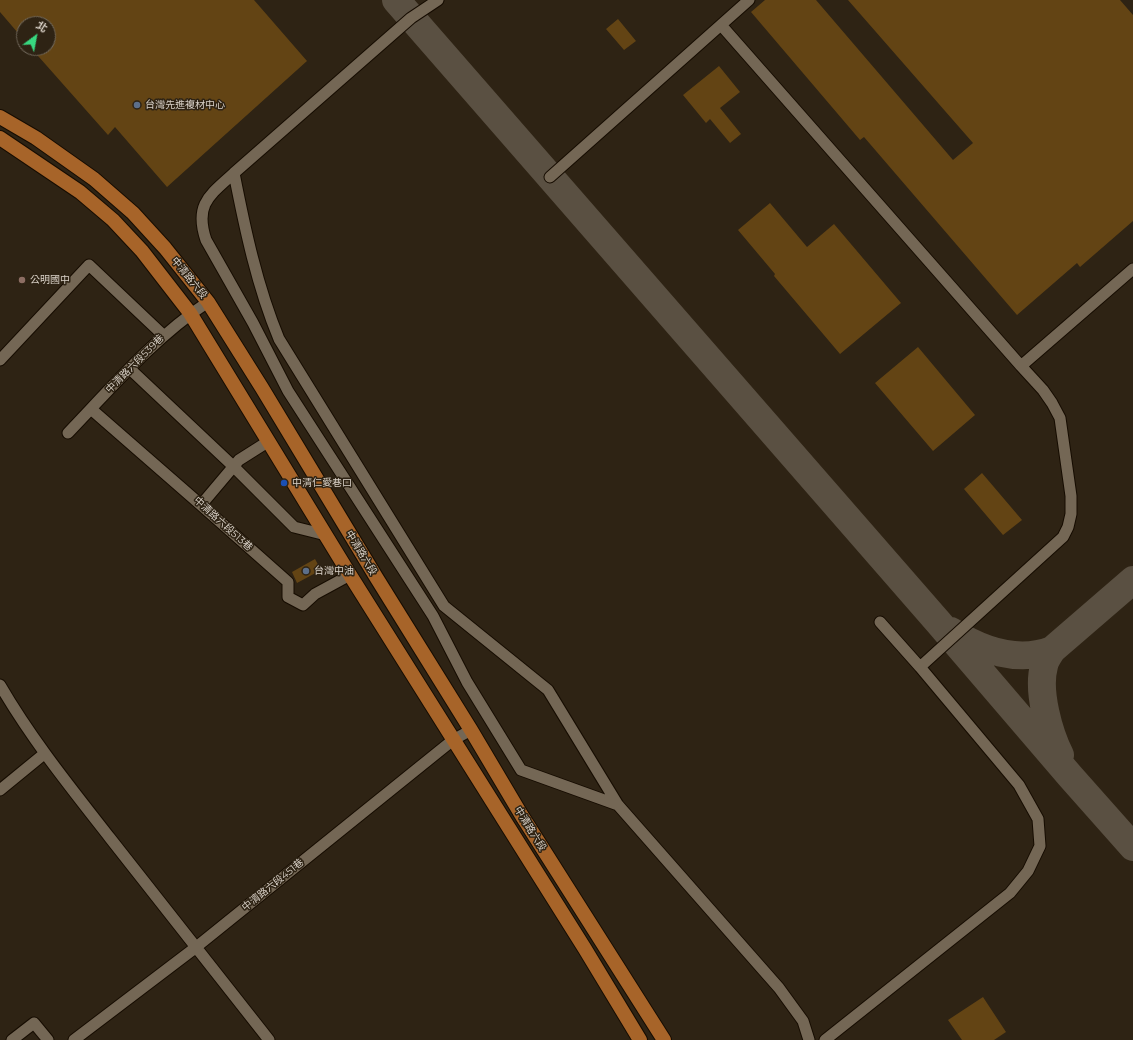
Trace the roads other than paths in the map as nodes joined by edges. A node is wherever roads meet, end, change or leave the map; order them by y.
1 (438, 0) edge
2 (749, 0) edge
3 (721, 25) junction
4 (0, 117) edge
5 (0, 138) edge
6 (234, 173) junction
7 (550, 178) dead end
8 (1133, 269) edge
9 (208, 302) junction
10 (190, 313) junction
11 (163, 335) junction
12 (0, 360) edge
13 (1021, 366) junction
14 (130, 369) junction
15 (91, 409) junction
16 (68, 433) dead end
17 (269, 441) junction
18 (234, 466) junction
19 (201, 505) junction
20 (326, 534) junction
21 (350, 575) junction
22 (880, 622) dead end
23 (920, 667) junction
24 (0, 685) edge
25 (471, 730) junction
26 (454, 740) junction
27 (44, 754) junction
28 (0, 790) edge
29 (618, 805) junction
30 (195, 948) junction
31 (12, 1040) edge
32 (48, 1040) edge
33 (74, 1040) edge
34 (269, 1040) edge
35 (640, 1040) edge
36 (664, 1040) edge
37 (809, 1040) edge
38 (825, 1040) edge

1 - 6 street
2 - 3 street
3 - 7 street
3 - 13 street
4 - 9 main road, 中清路六段
5 - 10 main road, 中清路六段
6 - 29 street
6 - 29 street
8 - 13 street
9 - 10 street, 中清路六段539巷
9 - 25 main road, 中清路六段
10 - 11 street, 中清路六段539巷
10 - 17 main road, 中清路六段
11 - 12 street
11 - 14 street, 中清路六段539巷
13 - 23 street
14 - 15 street, 中清路六段539巷
14 - 18 street
15 - 16 street, 中清路六段539巷
15 - 19 street, 中清路六段513巷
17 - 18 street
17 - 20 main road, 中清路六段
18 - 19 street
18 - 20 street
19 - 21 street, 中清路六段513巷
20 - 21 main road, 中清路六段
21 - 26 main road, 中清路六段
22 - 23 street
23 - 38 street
24 - 27 street
25 - 26 street, 中清路六段451巷
25 - 36 main road, 中清路六段
26 - 30 street, 中清路六段451巷
26 - 35 main road, 中清路六段
27 - 28 street
27 - 30 street
29 - 37 street
30 - 33 street, 中清路六段451巷
30 - 34 street
31 - 32 street

